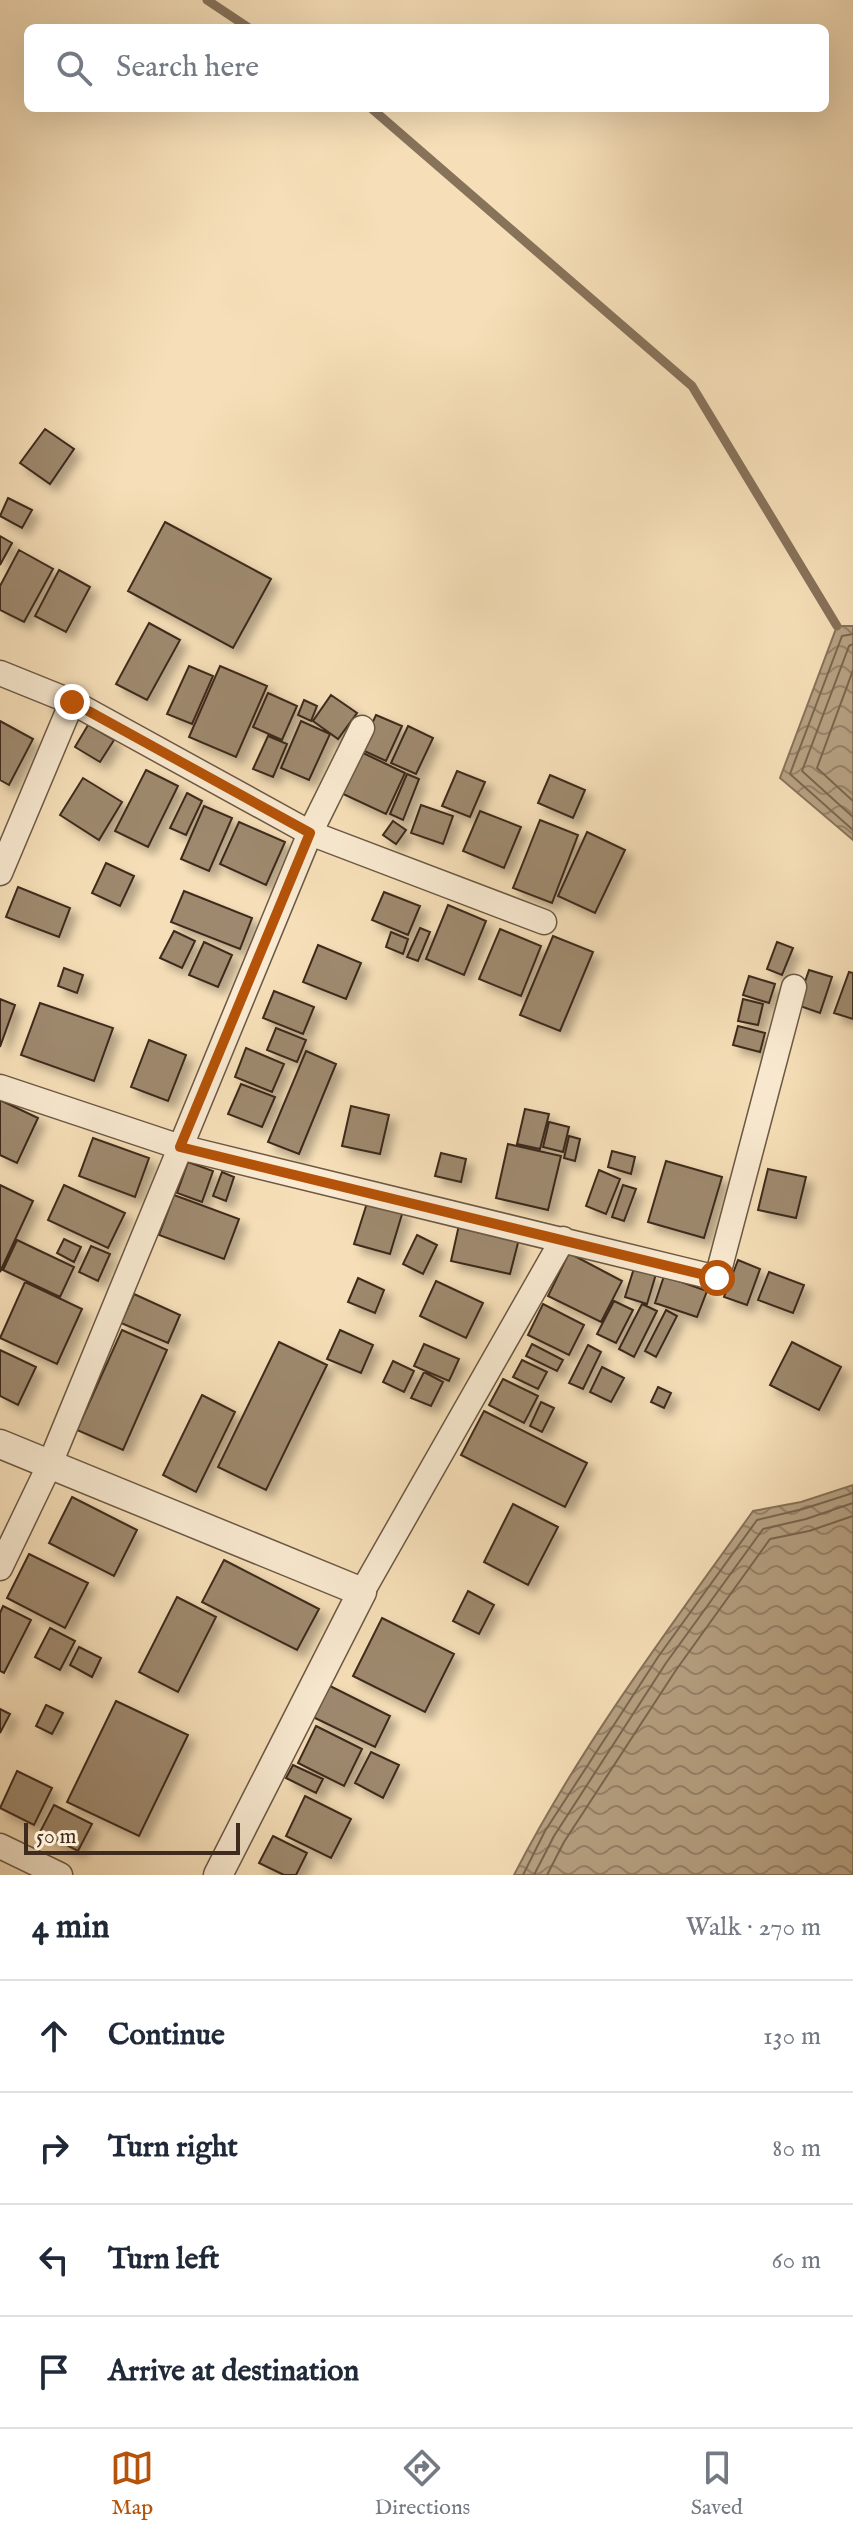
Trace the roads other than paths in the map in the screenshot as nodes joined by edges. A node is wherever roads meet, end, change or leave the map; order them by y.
1 (0, 673) edge
2 (72, 702) junction
3 (362, 728) dead end
4 (310, 833) junction
5 (0, 873) edge
6 (544, 922) dead end
7 (794, 987) dead end
8 (0, 1087) edge
9 (180, 1147) junction
10 (563, 1239) junction
11 (0, 1444) edge
12 (49, 1466) junction
13 (0, 1568) edge
14 (362, 1592) junction
15 (0, 1846) edge
16 (60, 1875) edge
17 (218, 1875) edge

1 - 2 street
2 - 4 street
2 - 5 street
3 - 4 street
4 - 6 street
4 - 9 street
7 - 10 street
8 - 9 street
9 - 10 street
9 - 12 street
10 - 14 street
11 - 12 street
12 - 13 street
12 - 14 street
14 - 17 street
15 - 16 street

